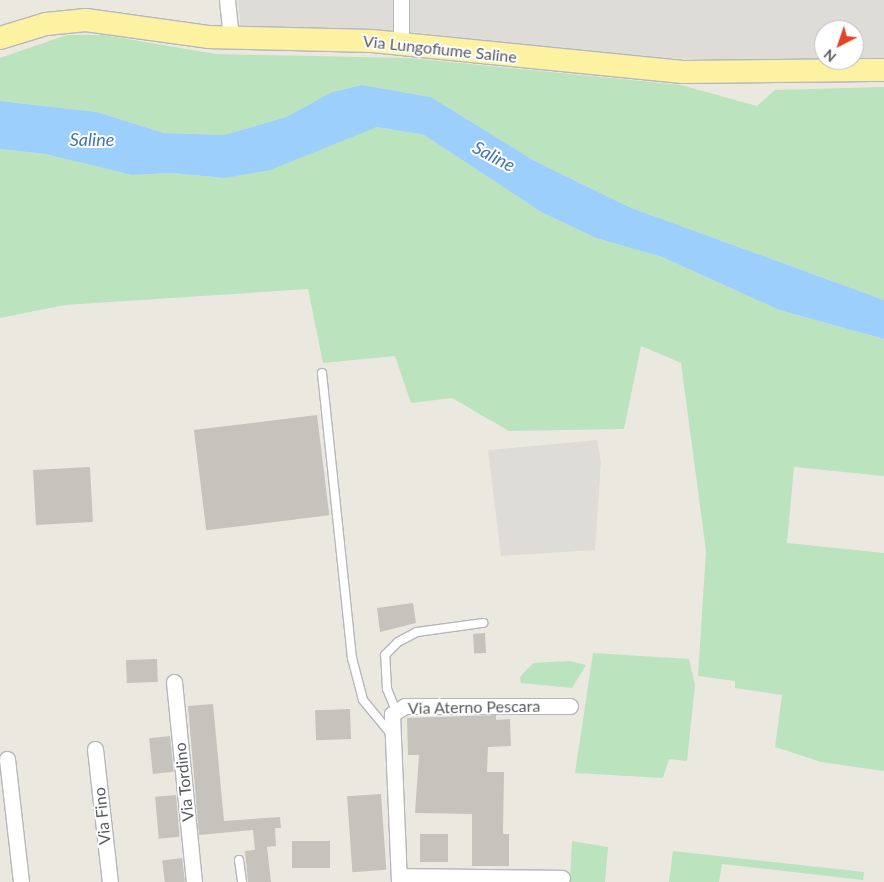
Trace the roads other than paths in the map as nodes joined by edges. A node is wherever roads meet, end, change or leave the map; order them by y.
1 (227, 0) edge
2 (400, 0) edge
3 (0, 38) edge
4 (231, 38) junction
5 (401, 43) junction
6 (884, 70) edge
7 (322, 373) dead end
8 (482, 623) dead end
9 (174, 682) dead end
10 (570, 706) dead end
11 (396, 712) junction
12 (391, 734) junction
13 (95, 749) dead end
14 (7, 759) dead end
15 (239, 860) dead end
16 (562, 878) dead end
17 (399, 879) edge
18 (21, 882) edge
19 (110, 882) edge
20 (194, 882) edge
21 (242, 882) edge

1 - 4 street
2 - 5 street
3 - 4 main road, Via Lungofiume Saline
4 - 5 main road, Via Lungofiume Saline
5 - 6 main road, Via Lungofiume Saline
7 - 12 lane
8 - 11 lane
9 - 20 street, Via Tordino
10 - 11 street, Via Aterno Pescara
11 - 12 street, Via Aterno Pescara
12 - 17 street, Via Aterno Pescara
13 - 19 street, Via Fino
14 - 18 street
15 - 21 lane
16 - 17 street, Via Aterno Pescara

